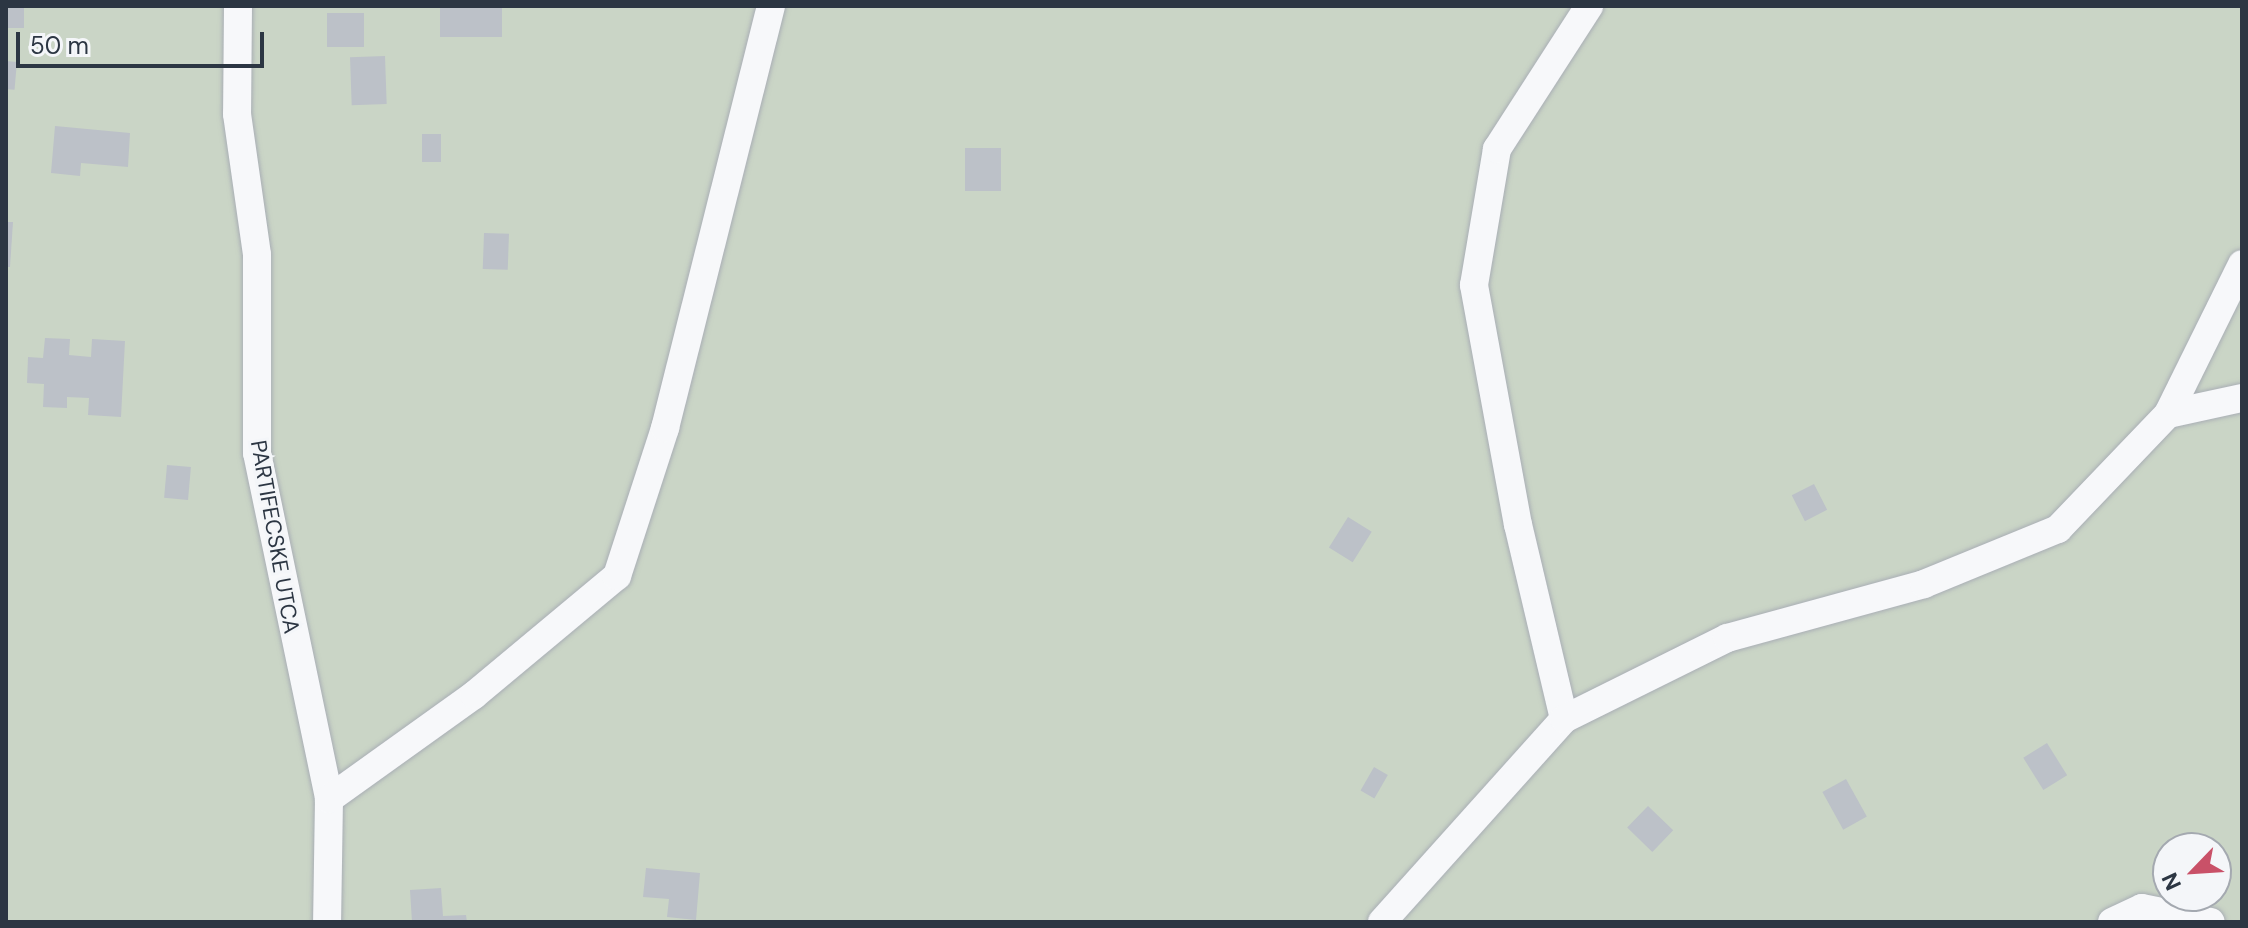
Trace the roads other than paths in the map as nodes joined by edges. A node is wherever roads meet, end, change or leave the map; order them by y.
1 (238, 6) edge
2 (771, 6) edge
3 (1589, 6) edge
4 (2242, 264) edge
5 (2242, 398) edge
6 (2168, 414) junction
7 (1564, 719) junction
8 (329, 799) junction
9 (327, 922) edge
10 (1382, 922) edge
11 (2112, 922) edge
12 (2211, 922) edge

1 - 8 street, PARTIFECSKE UTCA
2 - 8 street
3 - 7 street
4 - 6 street
5 - 6 street
6 - 7 street
7 - 10 street
8 - 9 street, PARTIFECSKE UTCA
11 - 12 street

